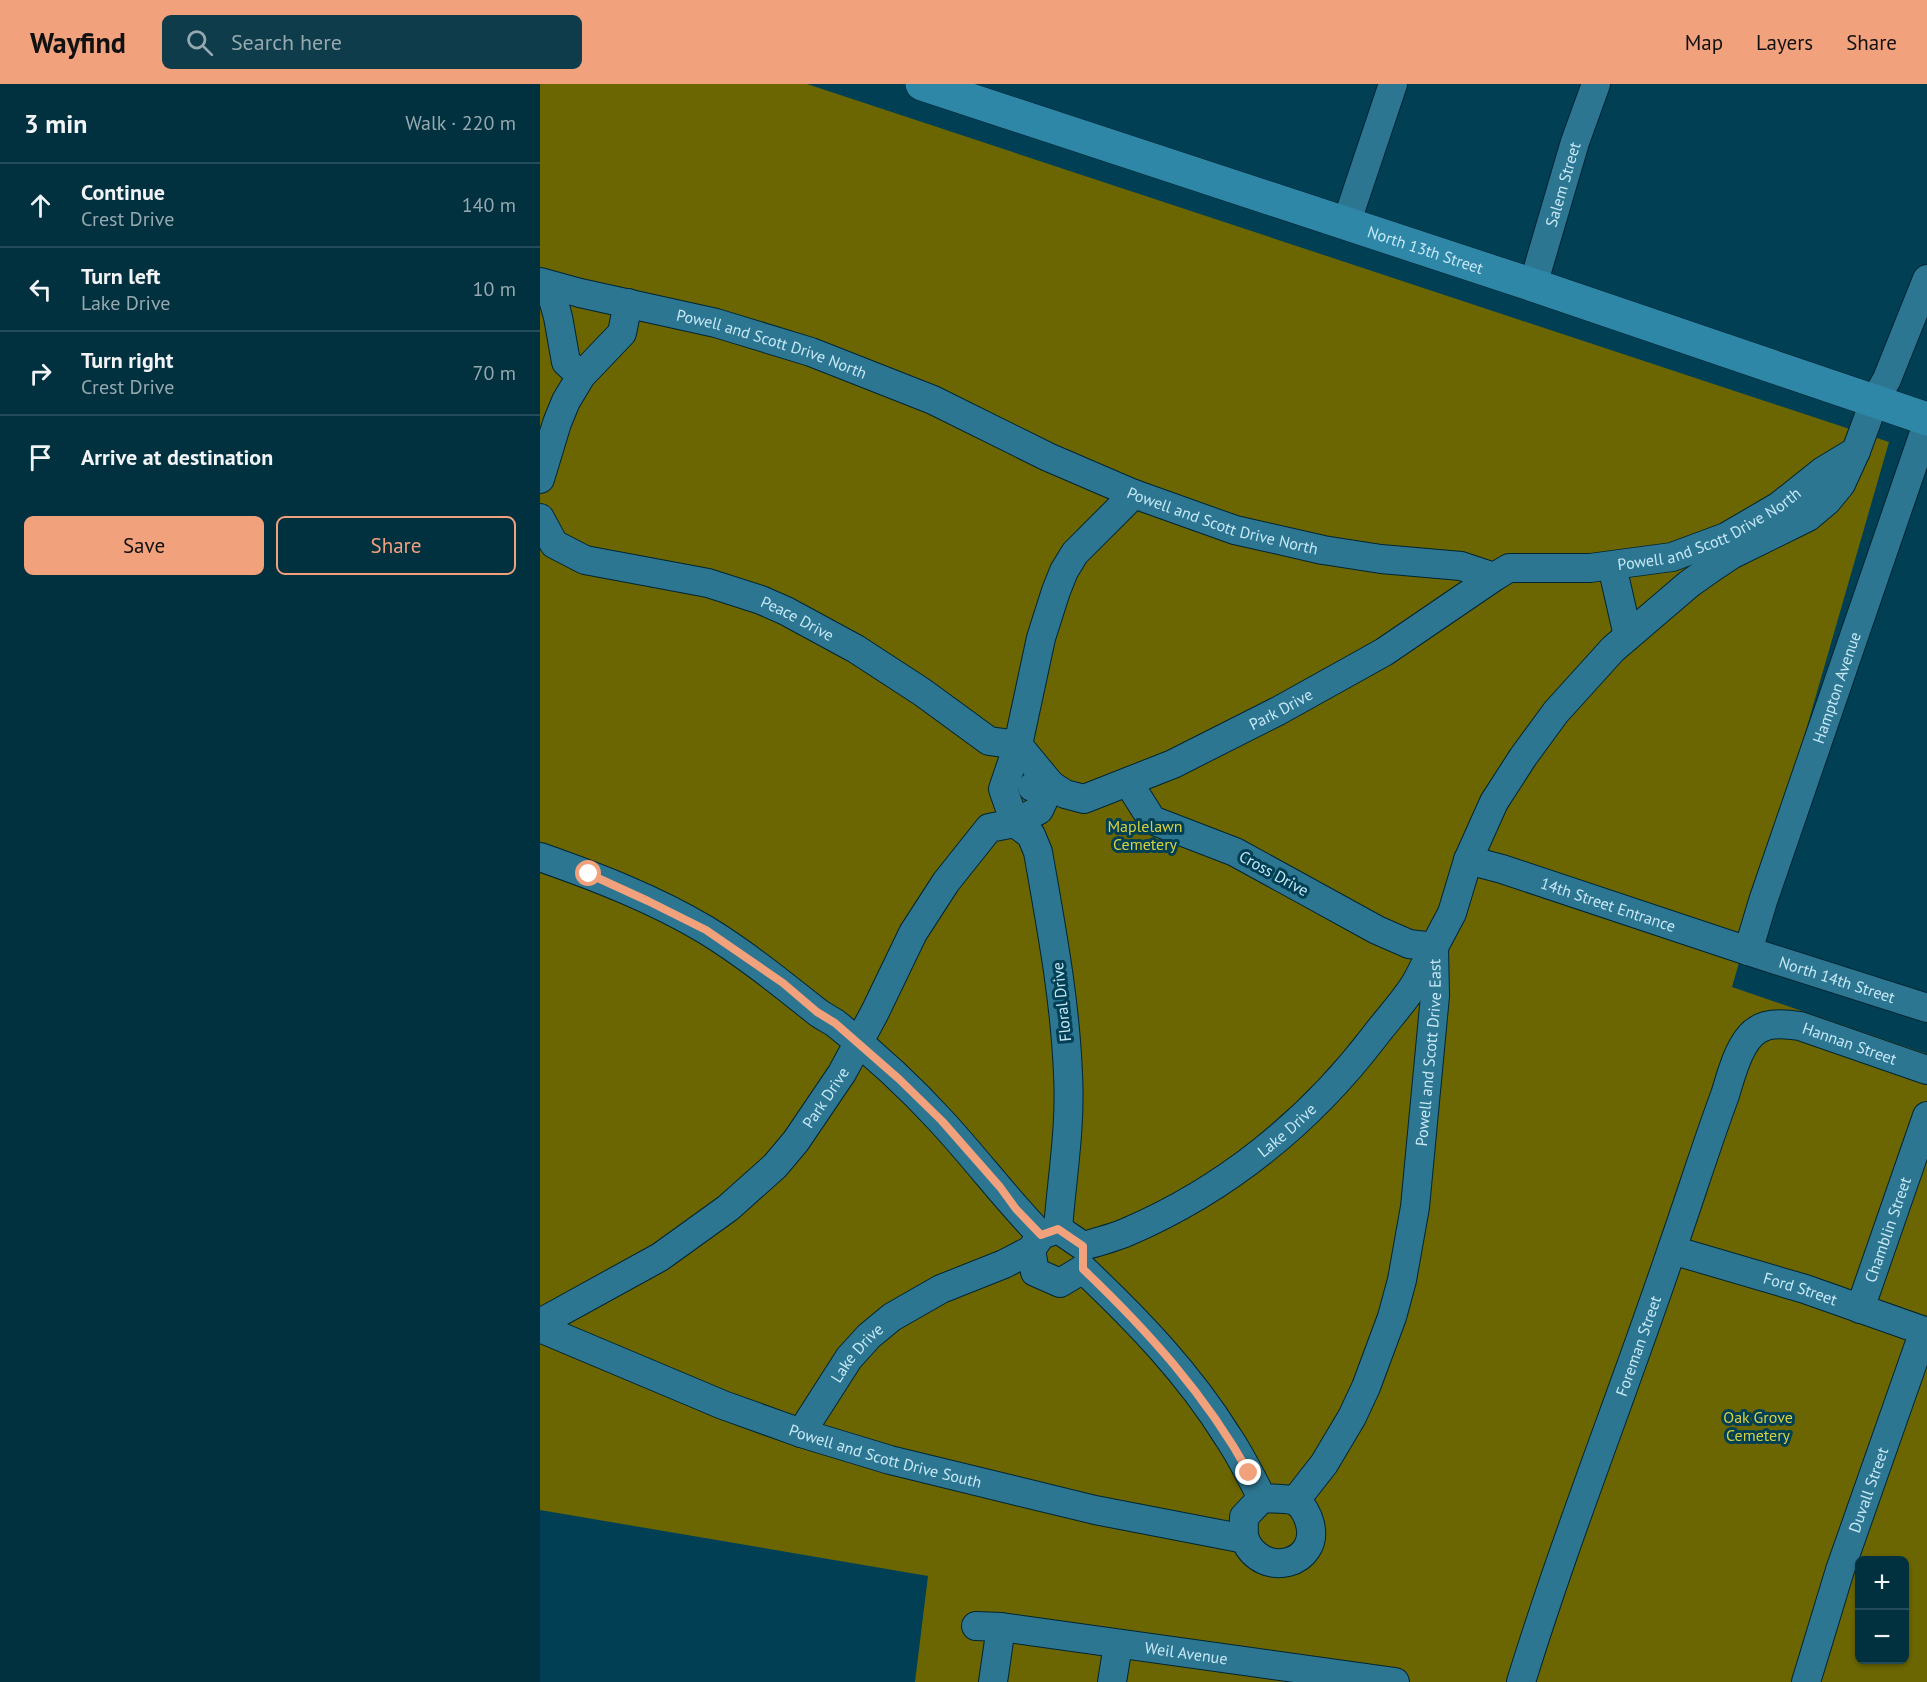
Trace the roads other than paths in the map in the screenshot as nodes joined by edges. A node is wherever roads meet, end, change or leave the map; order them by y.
1 (922, 84) edge
2 (1393, 84) edge
3 (1596, 84) edge
4 (1346, 224) junction
5 (1927, 279) edge
6 (545, 284) edge
7 (1533, 285) junction
8 (628, 303) junction
9 (581, 376) junction
10 (1875, 402) junction
11 (1927, 419) edge
12 (1927, 424) edge
13 (1856, 451) junction
14 (540, 479) edge
15 (1134, 494) junction
16 (540, 518) edge
17 (547, 552) edge
18 (1612, 566) junction
19 (1494, 577) junction
20 (1628, 636) junction
21 (1018, 745) junction
22 (1128, 782) junction
23 (1003, 789) junction
24 (1025, 816) junction
25 (540, 857) edge
26 (1468, 860) junction
27 (1434, 947) junction
28 (1748, 951) junction
29 (1927, 1008) edge
30 (1770, 1023) joint
31 (858, 1044) junction
32 (1927, 1070) edge
33 (1927, 1116) edge
34 (1044, 1238) junction
35 (1672, 1250) junction
36 (1083, 1258) junction
37 (1860, 1309) junction
38 (540, 1323) edge
39 (540, 1328) edge
40 (1926, 1331) edge
41 (801, 1433) junction
42 (1262, 1498) junction
43 (1295, 1501) junction
44 (1245, 1539) junction
45 (1118, 1645) junction
46 (1245, 1672) edge
47 (1383, 1681) edge
48 (993, 1682) edge
49 (1112, 1682) edge
50 (1521, 1682) edge
51 (1806, 1682) edge

1 - 4 main road, North 13th Street
2 - 4 street
3 - 7 street, Salem Street
4 - 7 main road, North 13th Street
5 - 10 street
6 - 8 street, Powell and Scott Drive North
6 - 9 street
7 - 10 main road, North 13th Street
8 - 9 street
8 - 15 street, Powell and Scott Drive North
9 - 14 street
10 - 11 main road, North 13th Street
10 - 13 street
12 - 28 street, Hampton Avenue
13 - 18 street, Powell and Scott Drive North
13 - 20 street, Powell and Scott Drive East
15 - 19 street, Powell and Scott Drive North
15 - 21 street
16 - 17 street, Peace Drive
17 - 21 street, Peace Drive
18 - 19 street, Powell and Scott Drive North
18 - 20 street
19 - 22 street, Park Drive
20 - 26 street, Powell and Scott Drive East
21 - 23 street
21 - 24 street
22 - 24 street, Park Drive
22 - 27 street, Cross Drive
23 - 24 street
23 - 24 street, Park Drive
24 - 31 street, Park Drive
24 - 34 street, Floral Drive
25 - 31 street
26 - 27 street, Powell and Scott Drive East
26 - 28 street, 14th Street Entrance
27 - 36 street, Lake Drive
27 - 43 street, Powell and Scott Drive East
28 - 29 street, North 14th Street
30 - 32 street, Hannan Street
30 - 35 street, Foreman Street
31 - 34 street
31 - 38 street, Park Drive
33 - 37 street, Chamblin Street
34 - 36 street
34 - 36 street, Lake Drive
34 - 41 street, Lake Drive
35 - 37 street, Ford Street
35 - 50 street, Foreman Street
36 - 42 street
37 - 40 street, Ford Street
39 - 41 street, Powell and Scott Drive South
40 - 51 street, Duvall Street
41 - 44 street, Powell and Scott Drive South
42 - 43 street
42 - 44 street
43 - 44 street
45 - 46 street, Weil Avenue
45 - 48 street, Weil Avenue
45 - 49 street
46 - 47 street, Weil Avenue

